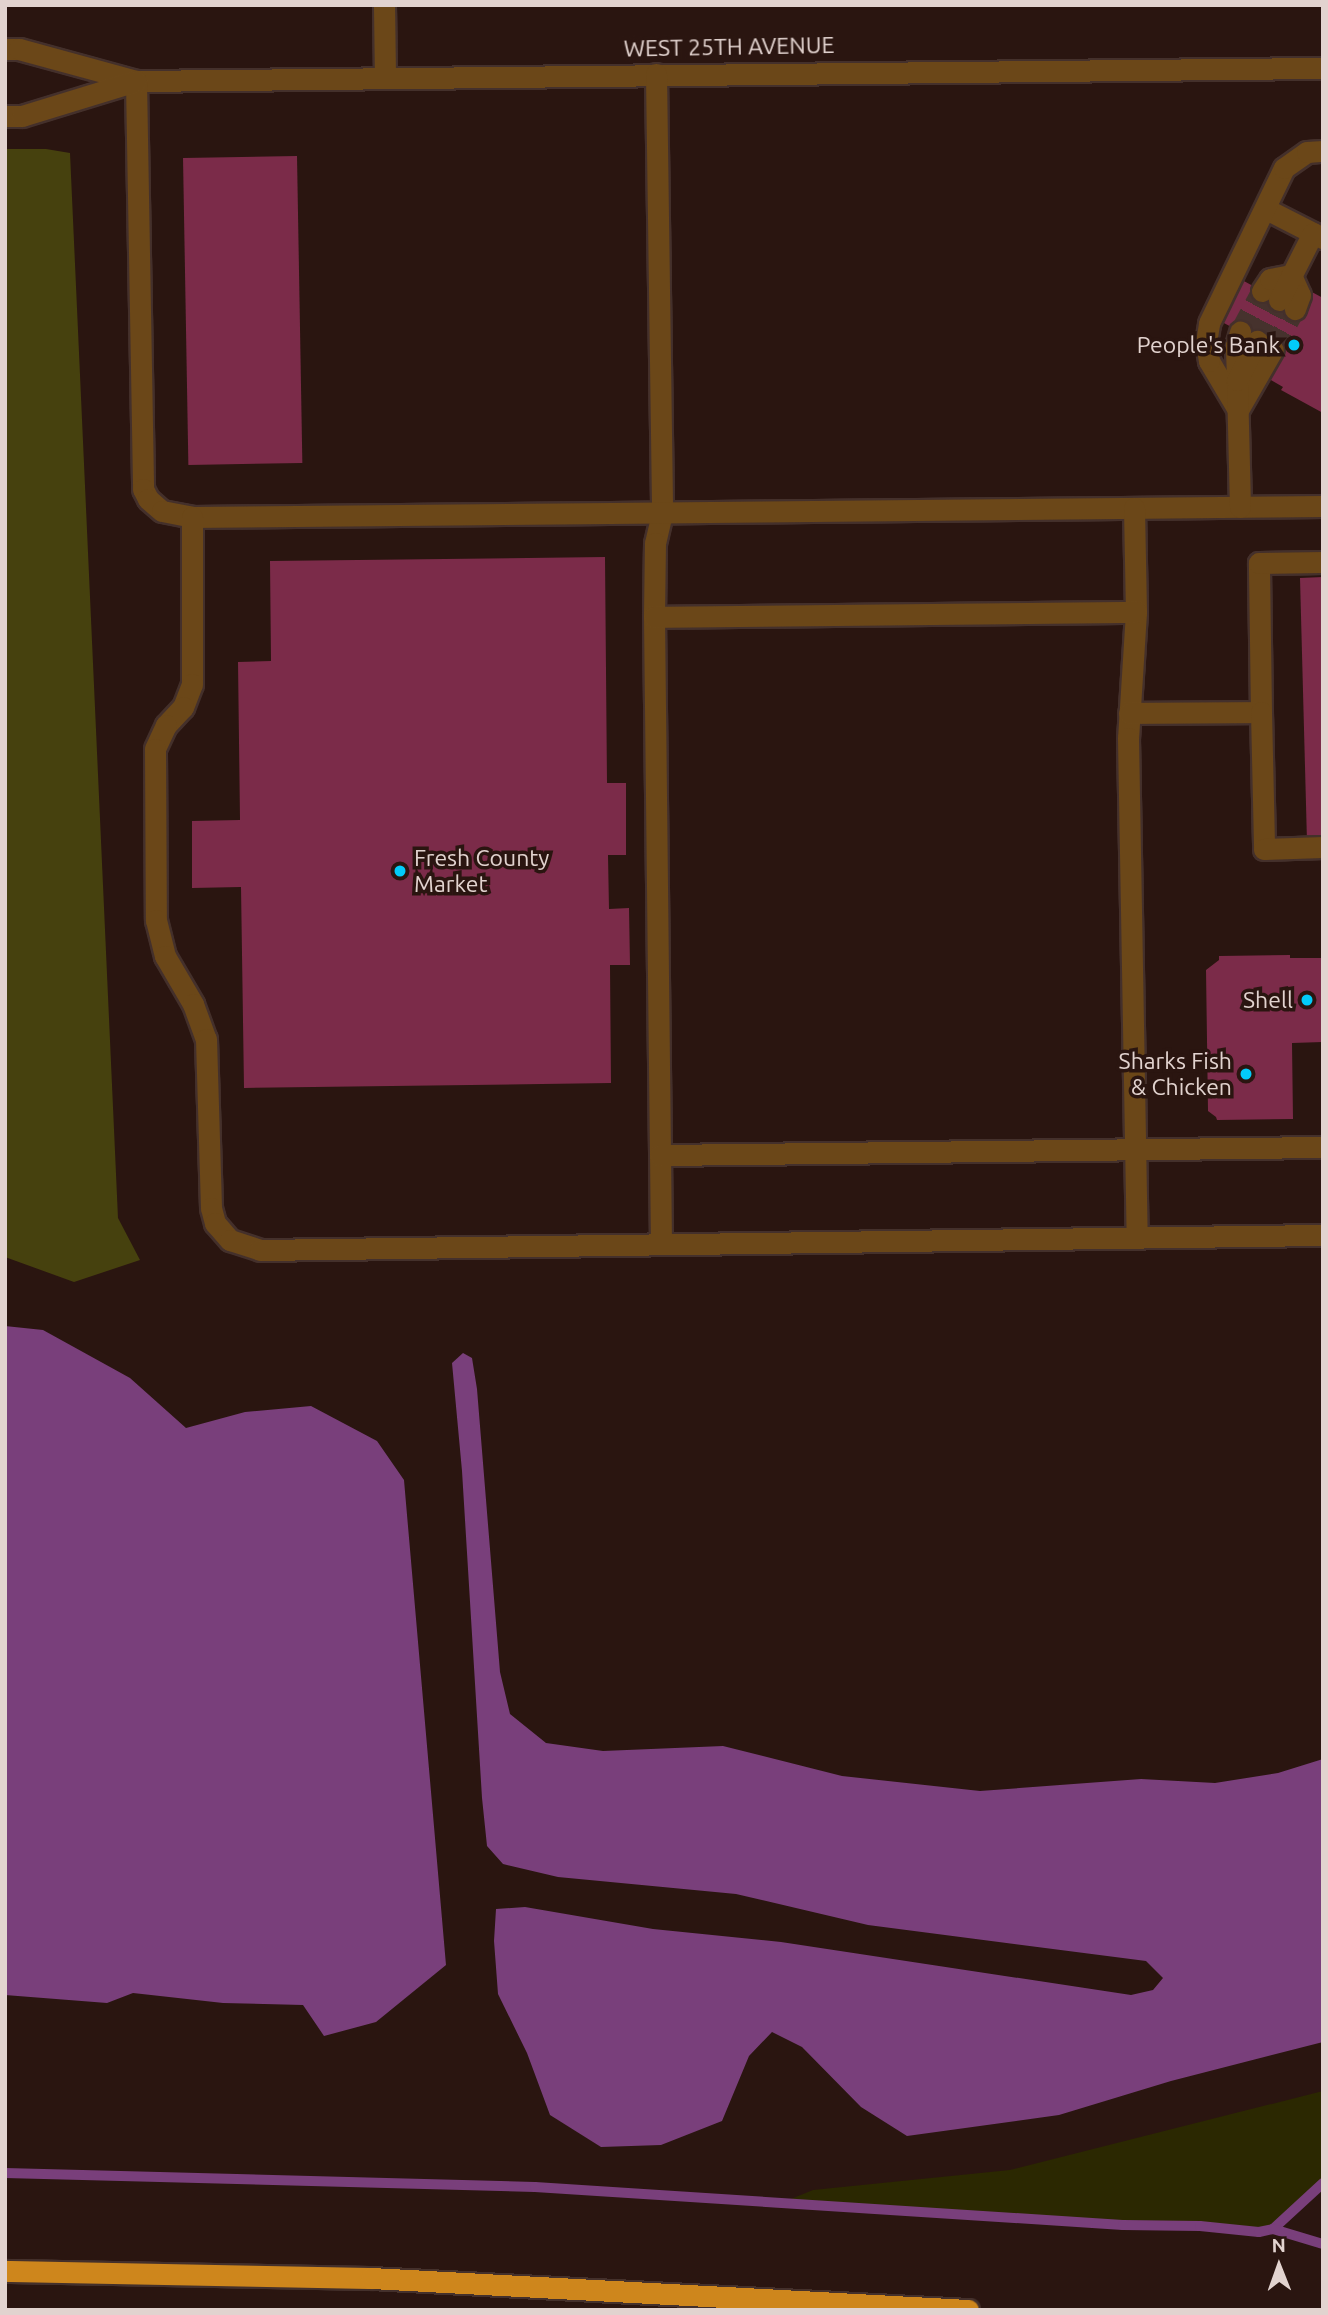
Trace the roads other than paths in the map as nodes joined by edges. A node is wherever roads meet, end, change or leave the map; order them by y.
1 (384, 5) edge
2 (5, 50) edge
3 (1323, 68) edge
4 (656, 74) junction
5 (385, 77) junction
6 (136, 81) junction
7 (5, 116) edge
8 (1323, 151) edge
9 (1266, 209) junction
10 (1318, 235) edge
11 (1279, 300) tunnel mouth
12 (1238, 410) junction
13 (1323, 506) edge
14 (1240, 507) junction
15 (1134, 508) junction
16 (662, 513) junction
17 (192, 517) junction
18 (1323, 562) edge
19 (1136, 611) junction
20 (654, 617) junction
21 (1261, 712) junction
22 (1129, 713) junction
23 (1323, 847) edge
24 (1323, 1147) edge
25 (1135, 1150) junction
26 (660, 1155) junction
27 (1323, 1234) edge
28 (1136, 1237) junction
29 (661, 1244) junction
30 (5, 2271) edge
31 (968, 2310) edge

1 - 5 street
2 - 6 street, WEST 25TH AVENUE
3 - 4 street, WEST 25TH AVENUE
4 - 5 street, WEST 25TH AVENUE
4 - 16 street
5 - 6 street, WEST 25TH AVENUE
6 - 7 street, WEST 25TH AVENUE
6 - 17 street
8 - 9 street
9 - 10 street
9 - 12 street
10 - 11 street
12 - 12 street
12 - 14 street
13 - 14 street
14 - 15 street
15 - 16 street
15 - 19 street
16 - 17 street
16 - 20 street
17 - 29 street
18 - 21 street
19 - 20 street
19 - 22 street
20 - 26 street
21 - 22 street
21 - 23 street
22 - 25 street
24 - 25 street
25 - 26 street
25 - 28 street
26 - 29 street
27 - 28 street
28 - 29 street
30 - 31 highway

